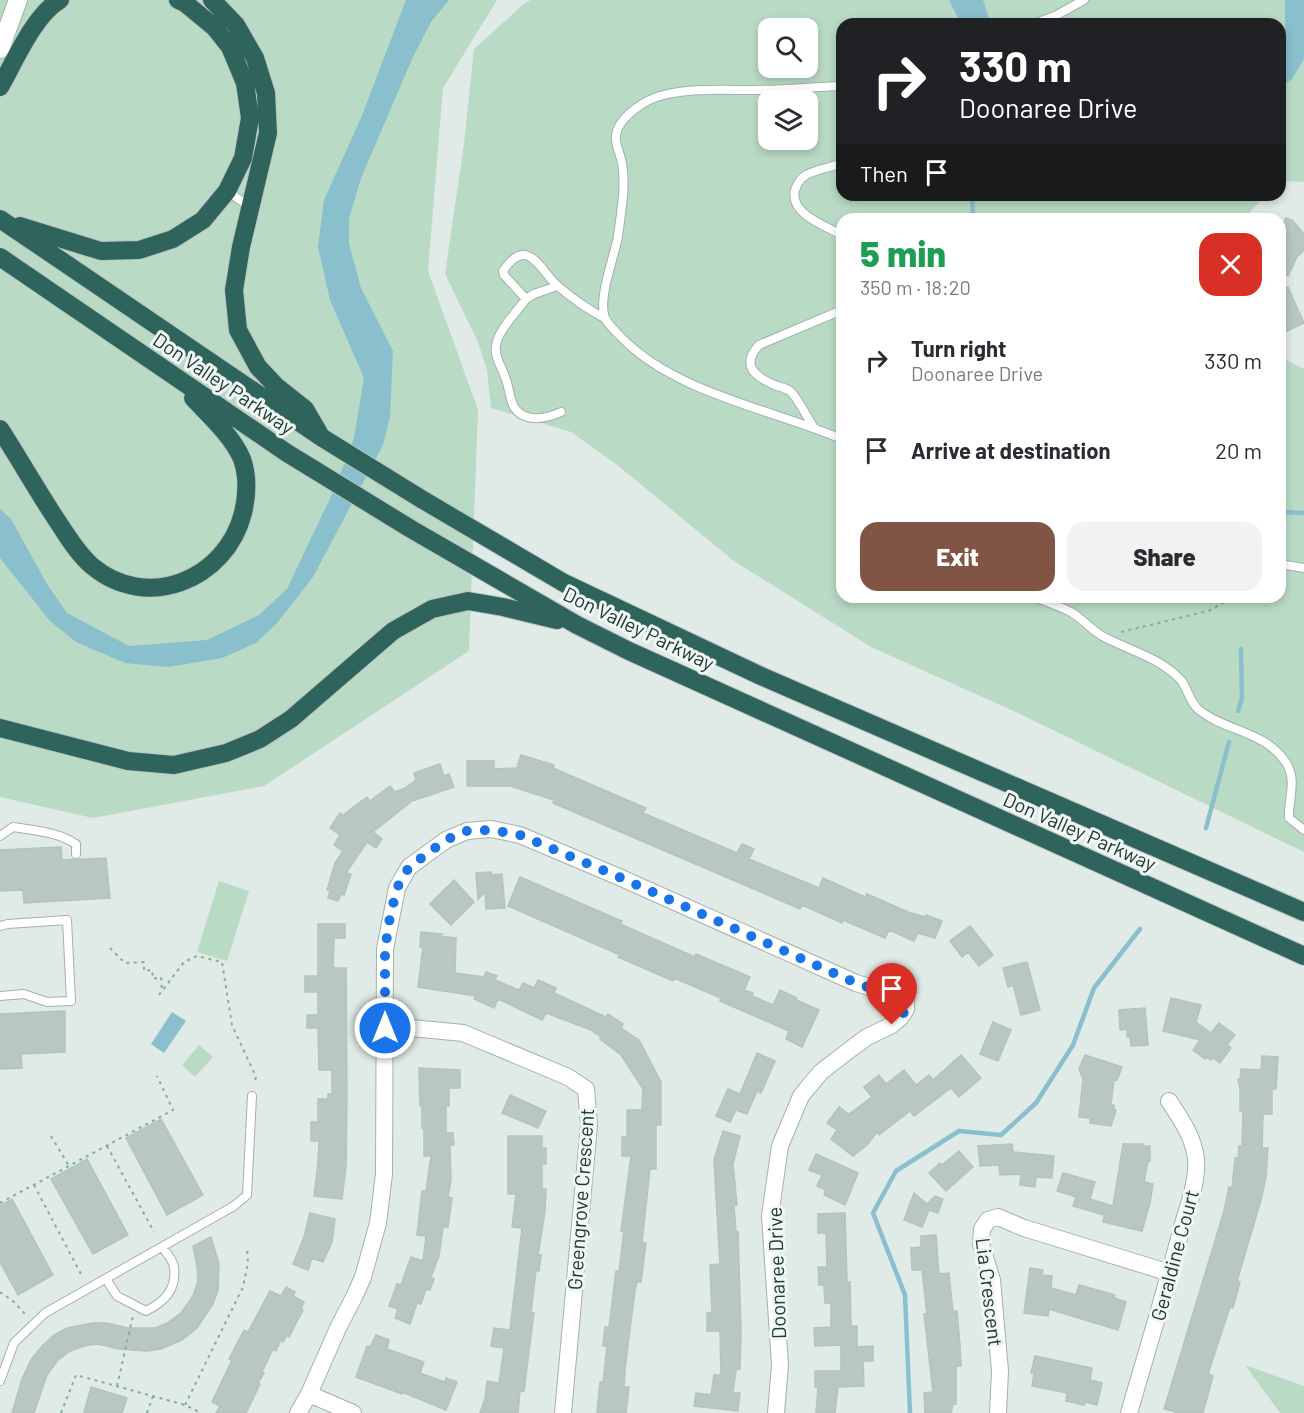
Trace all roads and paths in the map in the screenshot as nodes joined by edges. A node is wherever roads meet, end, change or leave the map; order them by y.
1 (18, 0) edge
2 (60, 0) edge
3 (178, 0) edge
4 (212, 0) edge
5 (1084, 0) edge
6 (1055, 16) junction
7 (1050, 18) edge
8 (1052, 18) edge
9 (0, 49) edge
10 (836, 86) edge
11 (0, 87) edge
12 (836, 165) edge
13 (227, 191) junction
14 (250, 207) junction
15 (1, 220) edge
16 (836, 233) edge
17 (0, 257) edge
18 (557, 286) junction
19 (526, 299) junction
20 (836, 313) edge
21 (606, 319) junction
22 (170, 373) junction
23 (561, 412) dead end
24 (814, 428) junction
25 (0, 429) edge
26 (321, 437) junction
27 (836, 437) edge
28 (1286, 565) edge
29 (1304, 568) edge
30 (1049, 603) edge
31 (1223, 603) edge
32 (577, 625) junction
33 (1102, 637) junction
34 (0, 728) edge
35 (1304, 830) edge
36 (0, 836) edge
37 (76, 854) dead end
38 (1304, 912) edge
39 (0, 926) edge
40 (110, 948) dead end
41 (1304, 956) edge
42 (162, 991) junction
43 (14, 995) junction
44 (159, 995) dead end
45 (0, 996) edge
46 (0, 1002) edge
47 (385, 1028) junction
48 (157, 1076) dead end
49 (252, 1096) joint
50 (1169, 1101) dead end
51 (51, 1136) dead end
52 (107, 1146) junction
53 (69, 1166) junction
54 (34, 1185) junction
55 (0, 1203) edge
56 (154, 1232) dead end
57 (162, 1247) junction
58 (247, 1247) dead end
59 (1170, 1273) junction
60 (106, 1279) junction
61 (89, 1288) junction
62 (0, 1293) edge
63 (135, 1306) junction
64 (34, 1324) junction
65 (0, 1381) edge
66 (117, 1386) junction
67 (309, 1394) junction
68 (153, 1396) junction
69 (185, 1405) junction
70 (62, 1413) edge
71 (147, 1413) edge
72 (201, 1413) edge
73 (298, 1413) edge
74 (353, 1413) edge
75 (563, 1413) edge
76 (776, 1413) edge
77 (998, 1413) edge
78 (1129, 1413) edge

1 - 9 main road
2 - 11 highway
3 - 13 highway
4 - 14 highway
5 - 6 lane
6 - 7 lane
6 - 8 lane
10 - 21 lane
12 - 16 lane
13 - 14 lane
13 - 15 highway
14 - 26 highway
15 - 26 highway, Don Valley Parkway
17 - 22 highway, Don Valley Parkway
18 - 19 lane
18 - 19 lane
18 - 21 lane
19 - 23 lane
20 - 24 lane
21 - 24 lane
22 - 25 highway
22 - 32 highway, Don Valley Parkway
24 - 27 lane
26 - 38 highway, Don Valley Parkway
28 - 29 lane
30 - 33 lane
31 - 33 path
32 - 34 highway
32 - 41 highway, Don Valley Parkway
33 - 35 lane
36 - 37 lane
39 - 43 lane
40 - 42 path
42 - 44 path
42 - 49 path
43 - 45 lane
43 - 46 lane
47 - 67 street
47 - 75 street, Greengrove Crescent
47 - 76 street, Doonaree Drive
48 - 52 path
49 - 57 lane
50 - 59 street, Geraldine Court
51 - 53 path
52 - 53 path
52 - 56 path
53 - 54 path
54 - 55 path
54 - 61 path
57 - 60 lane
57 - 63 lane
58 - 69 path
59 - 77 street, Lia Crescent
59 - 78 street, Geraldine Court
60 - 61 lane
60 - 63 lane
61 - 64 lane
62 - 64 path
63 - 66 path
64 - 65 lane
66 - 68 path
66 - 70 path
67 - 73 street
67 - 74 street
68 - 69 path
68 - 71 path
69 - 72 path

